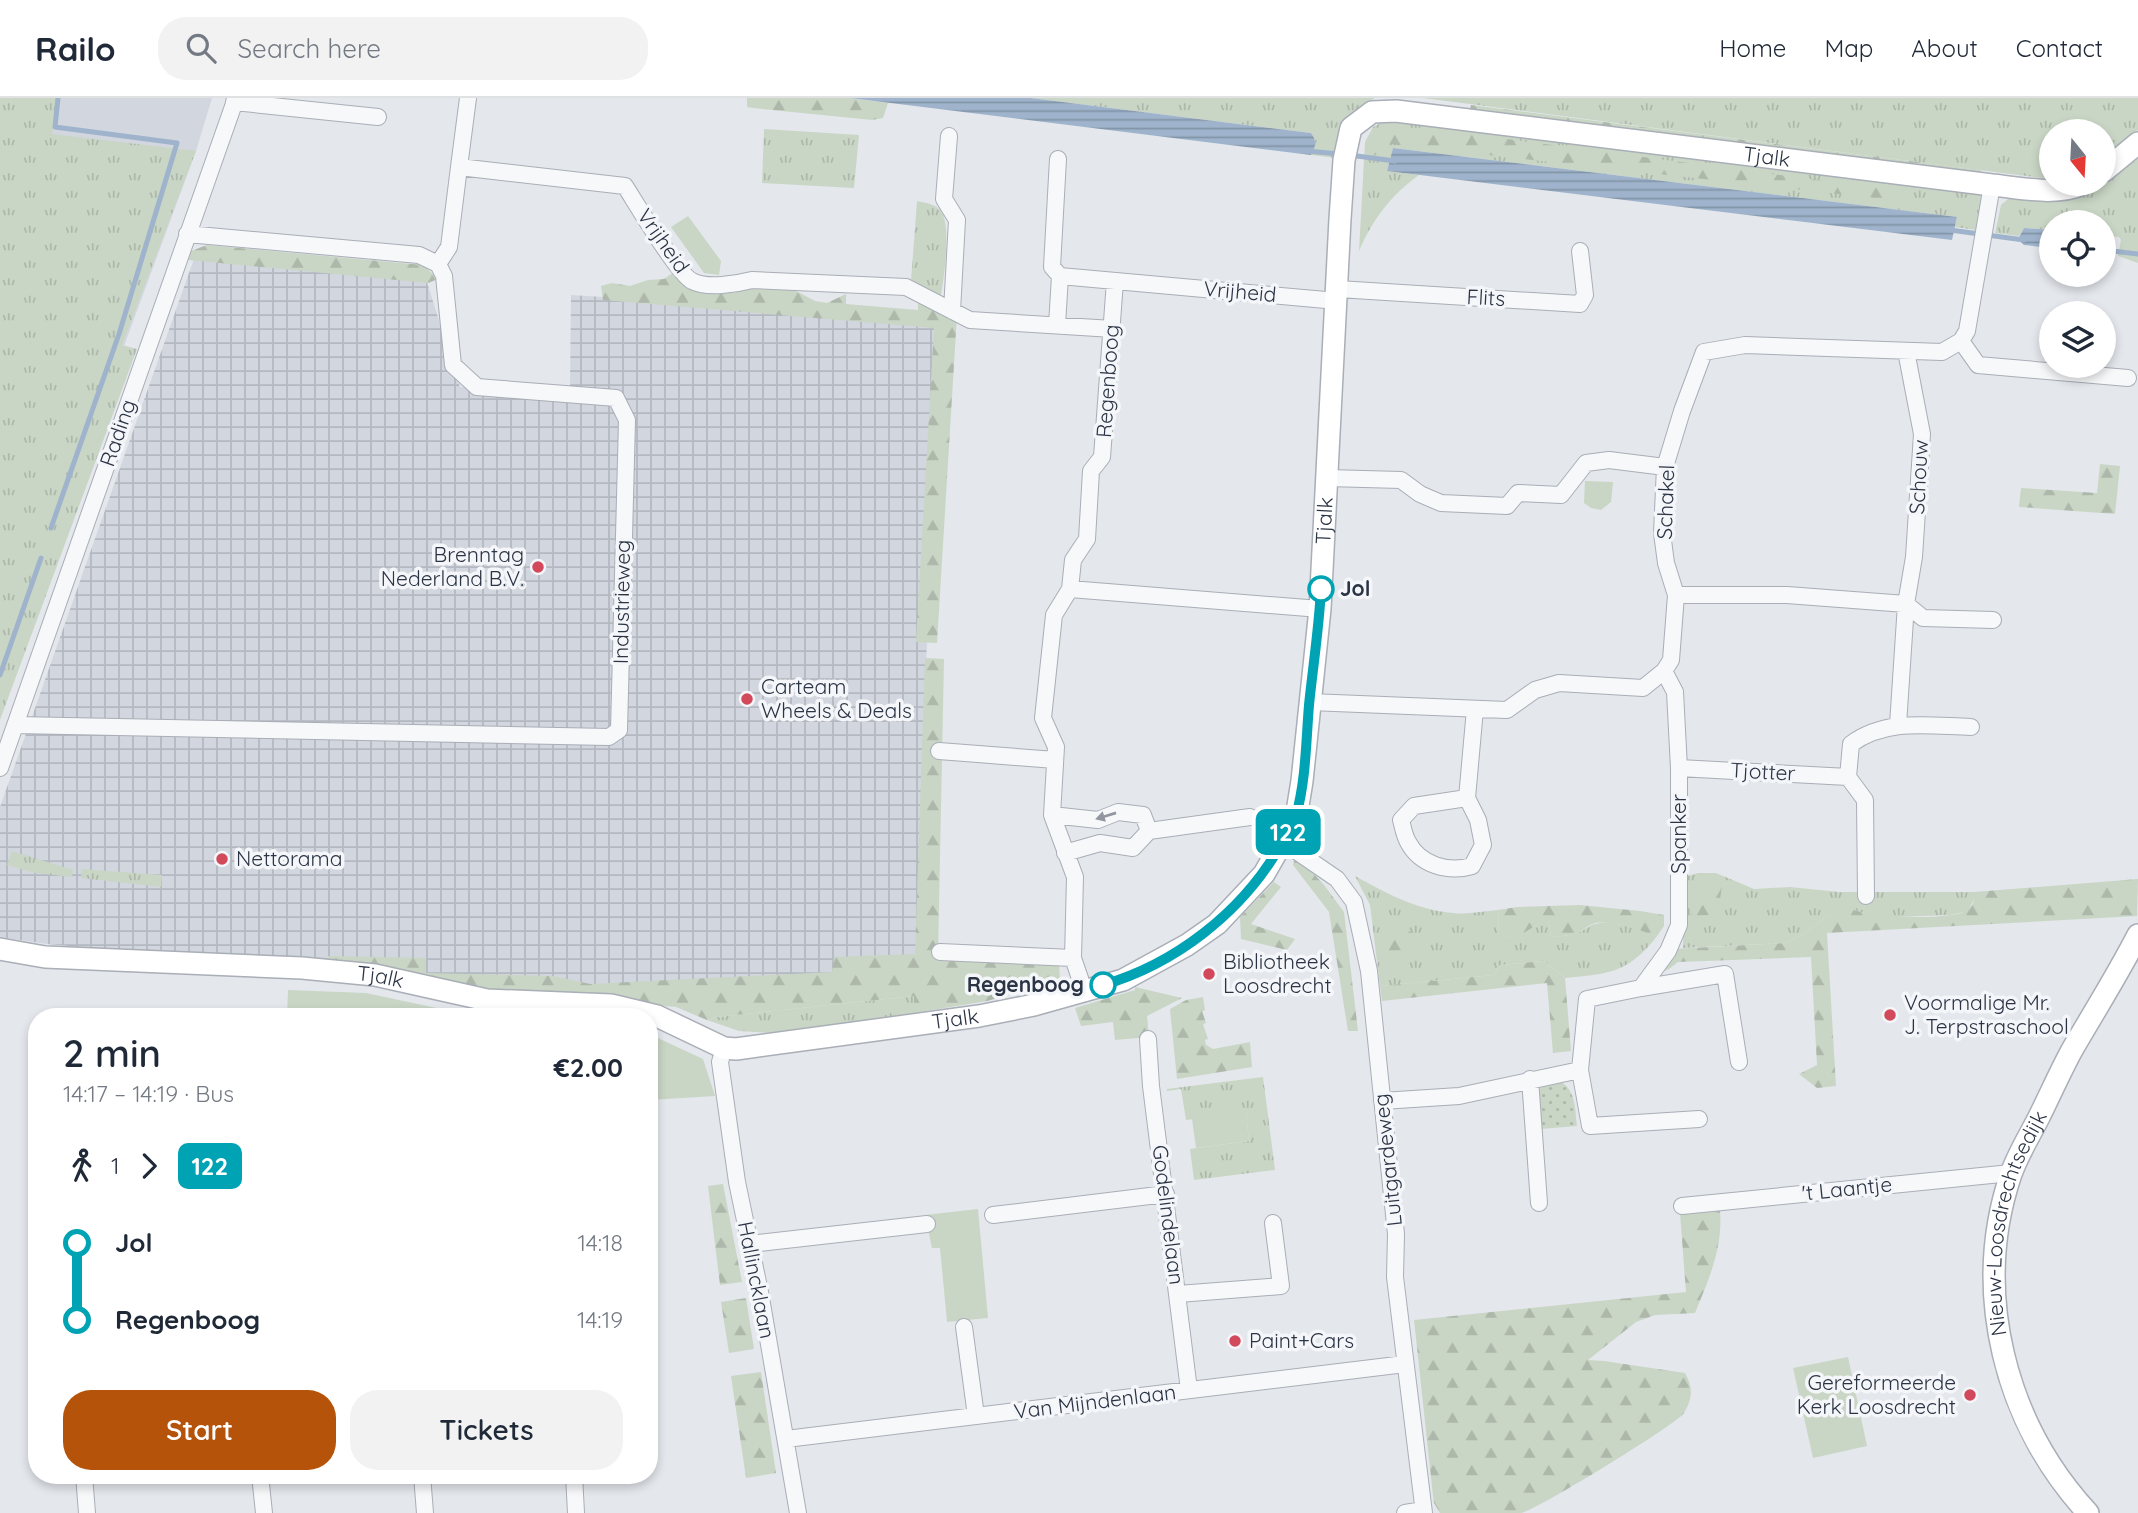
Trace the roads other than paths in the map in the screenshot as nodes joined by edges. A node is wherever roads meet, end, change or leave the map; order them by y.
1 (468, 98) edge
2 (235, 100) edge
3 (378, 117) dead end
4 (949, 136) dead end
5 (2138, 143) edge
6 (1058, 159) dead end
7 (2116, 161) edge
8 (459, 166) junction
9 (1993, 186) junction
10 (2039, 189) edge
11 (187, 234) junction
12 (1580, 251) dead end
13 (438, 264) junction
14 (1060, 276) junction
15 (1115, 281) junction
16 (1337, 295) junction
17 (952, 311) junction
18 (1058, 325) junction
19 (1112, 329) junction
20 (1962, 341) junction
21 (1906, 351) junction
22 (2127, 378) dead end
23 (1665, 467) junction
24 (1327, 478) junction
25 (1070, 589) junction
26 (1676, 595) junction
27 (1906, 604) junction
28 (1320, 609) junction
29 (1993, 620) dead end
30 (1664, 671) junction
31 (1310, 702) junction
32 (1475, 709) junction
33 (16, 725) junction
34 (1898, 725) junction
35 (1971, 727) dead end
36 (939, 751) dead end
37 (1055, 760) junction
38 (0, 768) edge
39 (1679, 768) junction
40 (1848, 777) junction
41 (1466, 798) junction
42 (1052, 815) junction
43 (1250, 817) dead end
44 (1149, 831) junction
45 (1283, 842) junction
46 (1065, 853) junction
47 (1866, 896) dead end
48 (2138, 935) edge
49 (0, 949) edge
50 (940, 952) dead end
51 (1073, 958) junction
52 (1641, 988) junction
53 (1084, 992) junction
54 (624, 1008) edge
55 (658, 1016) edge
56 (1148, 1039) dead end
57 (724, 1048) junction
58 (1740, 1062) dead end
59 (1580, 1070) junction
60 (1530, 1079) junction
61 (1382, 1101) junction
62 (1699, 1119) dead end
63 (2011, 1173) junction
64 (1166, 1194) junction
65 (1539, 1203) dead end
66 (1682, 1206) dead end
67 (993, 1215) dead end
68 (1273, 1223) dead end
69 (927, 1224) dead end
70 (750, 1244) junction
71 (1178, 1294) junction
72 (964, 1327) dead end
73 (1405, 1364) junction
74 (1189, 1390) junction
75 (976, 1416) junction
76 (786, 1439) junction
77 (85, 1484) edge
78 (261, 1484) edge
79 (423, 1484) edge
80 (574, 1484) edge
81 (1424, 1512) edge
82 (87, 1513) edge
83 (264, 1513) edge
84 (425, 1513) edge
85 (576, 1513) edge
86 (798, 1513) edge
87 (1405, 1513) edge
88 (2088, 1513) edge

1 - 8 street
2 - 3 street
2 - 11 street, Rading
4 - 17 street
5 - 7 street
6 - 14 street
8 - 13 street
8 - 17 street, Vrijheid
9 - 10 street, Tjalk
9 - 16 street, Tjalk
9 - 20 street
11 - 13 street
11 - 33 street, Rading
12 - 16 street, Flits
13 - 33 street, Industrieweg
14 - 15 street, Vrijheid
14 - 18 street
15 - 16 street, Vrijheid
15 - 19 street, Regenboog
16 - 24 street, Tjalk
17 - 18 street, Vrijheid
18 - 19 street, Vrijheid
19 - 25 street, Regenboog
20 - 21 street, Schakel
20 - 22 street
21 - 23 street, Schakel
21 - 27 street, Schouw
23 - 24 street
23 - 26 street, Schakel
24 - 28 street, Tjalk
25 - 28 street
25 - 37 street, Regenboog
26 - 27 street
26 - 30 street, Schakel
27 - 29 street
27 - 34 street, Schouw
28 - 31 street, Tjalk
30 - 32 street
30 - 39 street, Spanker
31 - 32 street
31 - 45 street, Tjalk
32 - 41 street
33 - 38 street, Rading
34 - 35 street
34 - 40 street
36 - 37 street
37 - 42 street, Regenboog
39 - 40 street, Tjotter
39 - 52 street, Spanker
40 - 47 street
41 - 41 street
44 -> 42 street
42 - 46 street, Regenboog
43 - 44 street
44 - 46 street
45 - 53 street, Tjalk
45 - 61 street, Luitgardeweg
46 - 51 street, Regenboog
48 - 63 street, Nieuw-Loosdrechtsedijk
49 - 54 street, Tjalk
50 - 51 street
51 - 53 street, Regenboog
52 - 58 street
52 - 59 street
53 - 57 street, Tjalk
55 - 57 street, Tjalk
56 - 64 street, Godelindelaan
57 - 70 street, Hallincklaan
59 - 60 street
59 - 62 street
60 - 61 street
60 - 65 street
61 - 73 street, Luitgardeweg
63 - 66 street, 't Laantje
63 - 88 street, Nieuw-Loosdrechtsedijk
64 - 67 street
64 - 71 street, Godelindelaan
68 - 71 street
69 - 70 street
70 - 76 street, Hallincklaan
71 - 74 street, Godelindelaan
72 - 75 street
73 - 74 street, Van Mijndenlaan
73 - 81 street, Luitgardeweg
74 - 75 street, Van Mijndenlaan
75 - 76 street, Van Mijndenlaan
76 - 86 street, Hallincklaan
77 - 82 street
78 - 83 street
79 - 84 street
80 - 85 street
81 - 87 street

